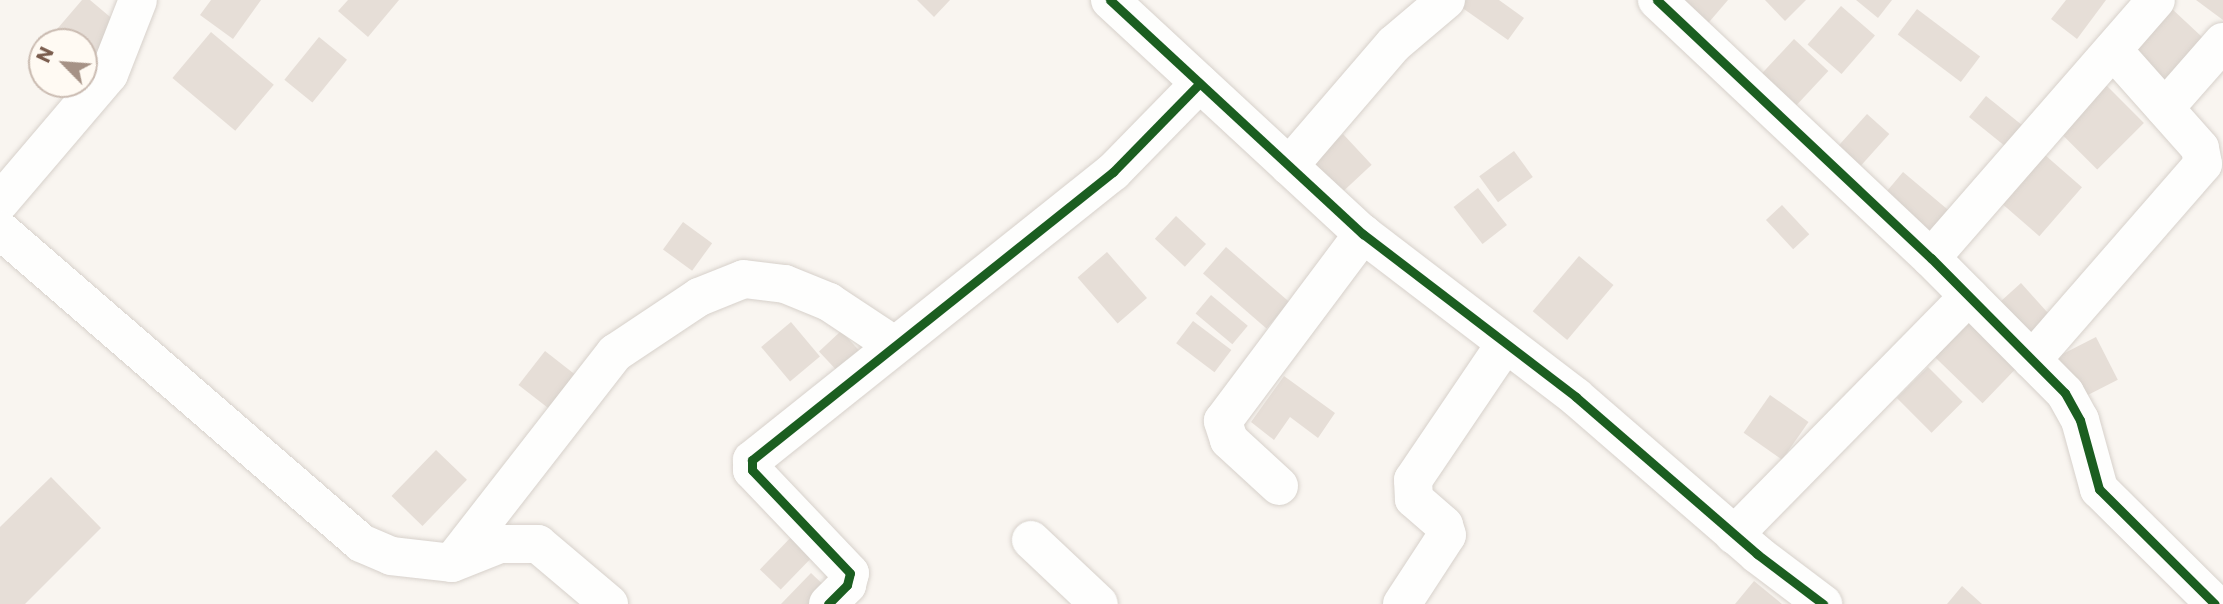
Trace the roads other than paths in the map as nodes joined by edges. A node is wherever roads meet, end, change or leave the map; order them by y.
1 (138, 0) edge
2 (1110, 0) edge
3 (1446, 0) edge
4 (1657, 0) edge
5 (2156, 0) edge
6 (2223, 42) edge
7 (2113, 50) junction
8 (1200, 83) junction
9 (2165, 108) junction
10 (1289, 166) junction
11 (0, 201) edge
12 (0, 230) edge
13 (1363, 234) junction
14 (1931, 258) junction
15 (1969, 296) junction
16 (1505, 344) junction
17 (894, 345) junction
18 (2032, 360) junction
19 (1279, 485) dead end
20 (1734, 535) junction
21 (1031, 540) dead end
22 (452, 563) junction
23 (609, 604) edge
24 (828, 604) edge
25 (1099, 604) edge
26 (1402, 604) edge
27 (1823, 604) edge
28 (2215, 604) edge

1 - 11 street
2 - 8 street
3 - 10 street
4 - 14 street
5 - 7 street
6 - 9 street
7 - 9 street
7 - 14 street
8 - 10 street
8 - 17 street
9 - 18 street
10 - 13 street
12 - 22 street
13 - 16 street
13 - 19 street
14 - 15 street
15 - 18 street
15 - 20 street
16 - 20 street
16 - 26 street
17 - 22 street
17 - 24 street
18 - 28 street
20 - 27 street
21 - 25 street
22 - 23 street

